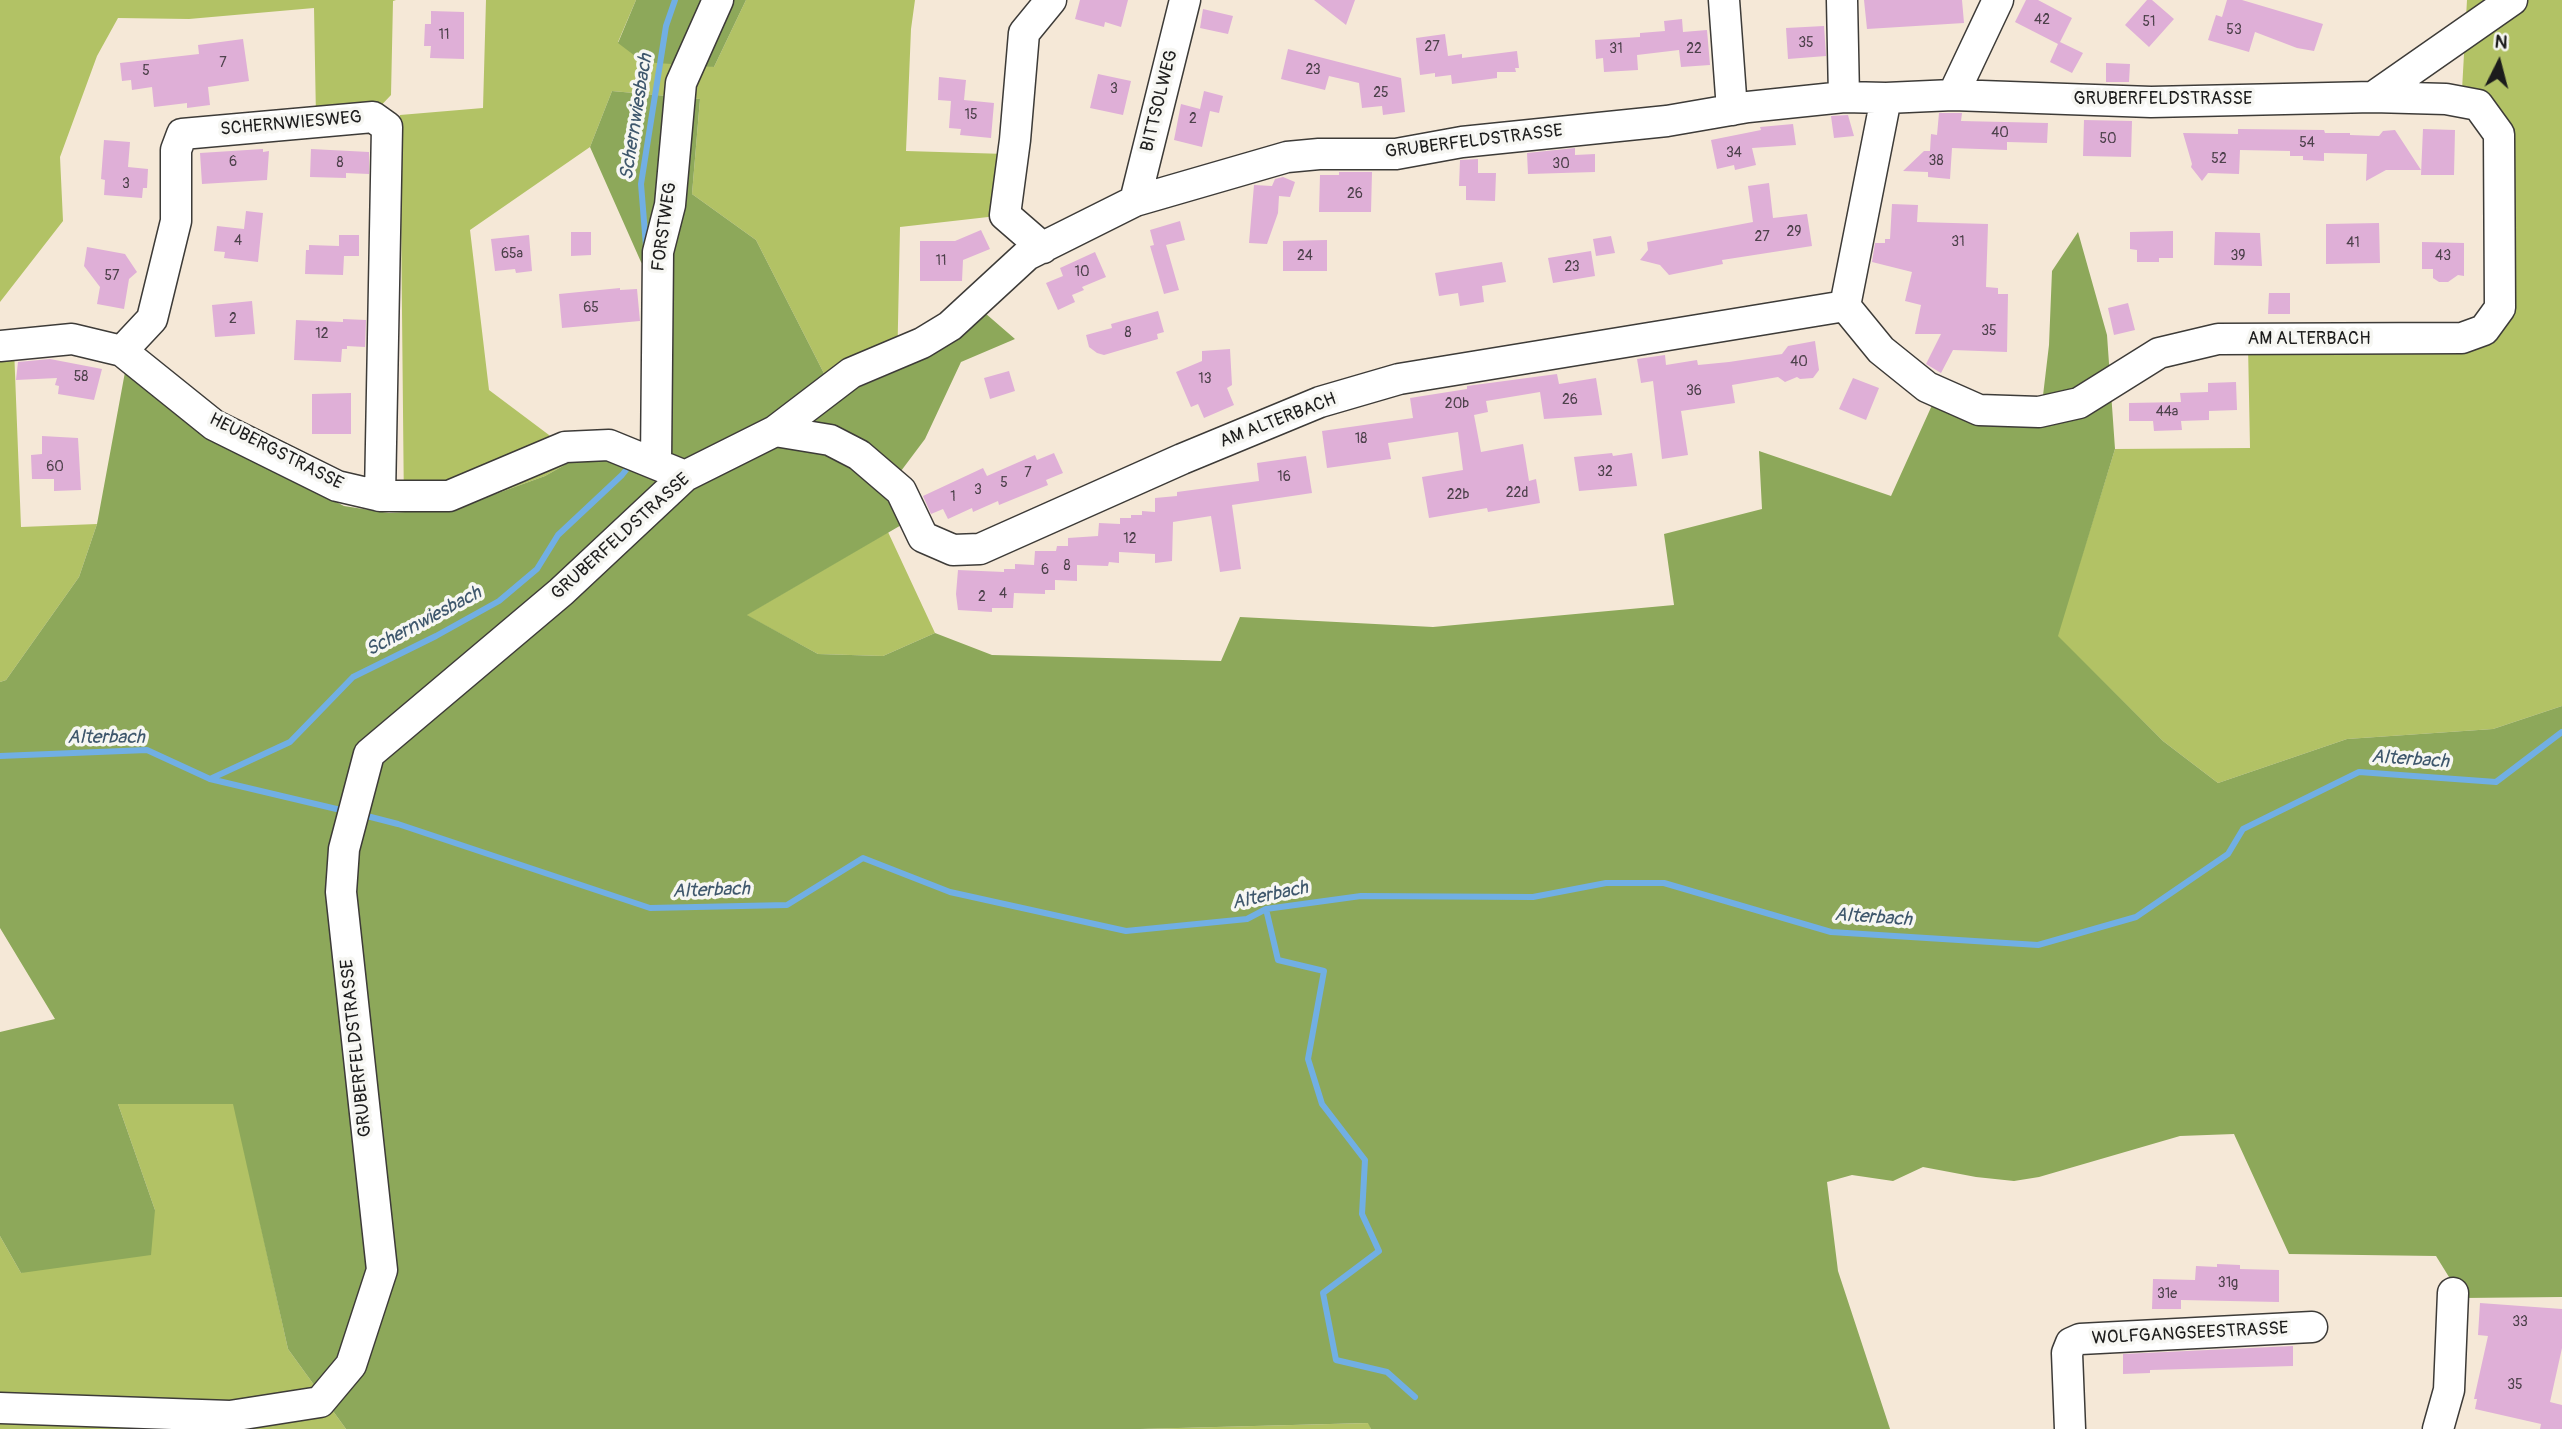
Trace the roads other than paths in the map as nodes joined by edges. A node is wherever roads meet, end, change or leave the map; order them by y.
1 (718, 0) edge
2 (1051, 0) edge
3 (1185, 0) edge
4 (1724, 0) edge
5 (1842, 0) edge
6 (1998, 0) edge
7 (2512, 0) edge
8 (1954, 95) junction
9 (1844, 97) junction
10 (2372, 97) junction
11 (1886, 98) junction
12 (1732, 110) junction
13 (1135, 201) junction
14 (1043, 248) junction
15 (1845, 306) junction
16 (0, 346) edge
17 (122, 351) junction
18 (775, 431) junction
19 (656, 463) junction
20 (685, 476) junction
21 (380, 496) junction
22 (2453, 1293) dead end
23 (2312, 1327) dead end
24 (0, 1408) edge
25 (2070, 1429) edge
26 (2438, 1429) edge

1 - 19 street, FORSTWEG
2 - 14 street
3 - 13 street, BITTSOLWEG
4 - 12 street
5 - 9 street
6 - 8 street
7 - 10 street
8 - 10 street, GRUBERFELDSTRASSE
8 - 11 street, GRUBERFELDSTRASSE
9 - 11 street, GRUBERFELDSTRASSE
9 - 12 street, GRUBERFELDSTRASSE
10 - 15 street, AM ALTERBACH
11 - 15 street
12 - 13 street, GRUBERFELDSTRASSE
13 - 14 street, GRUBERFELDSTRASSE
14 - 18 street, GRUBERFELDSTRASSE
15 - 18 street, AM ALTERBACH
16 - 17 street, HEUBERGSTRASSE
17 - 21 street, HEUBERGSTRASSE
17 - 21 street, SCHERNWIESWEG
18 - 20 street, GRUBERFELDSTRASSE
19 - 20 street, HEUBERGSTRASSE
19 - 21 street, HEUBERGSTRASSE
20 - 24 street, GRUBERFELDSTRASSE
22 - 26 street
23 - 25 street, WOLFGANGSEESTRASSE

